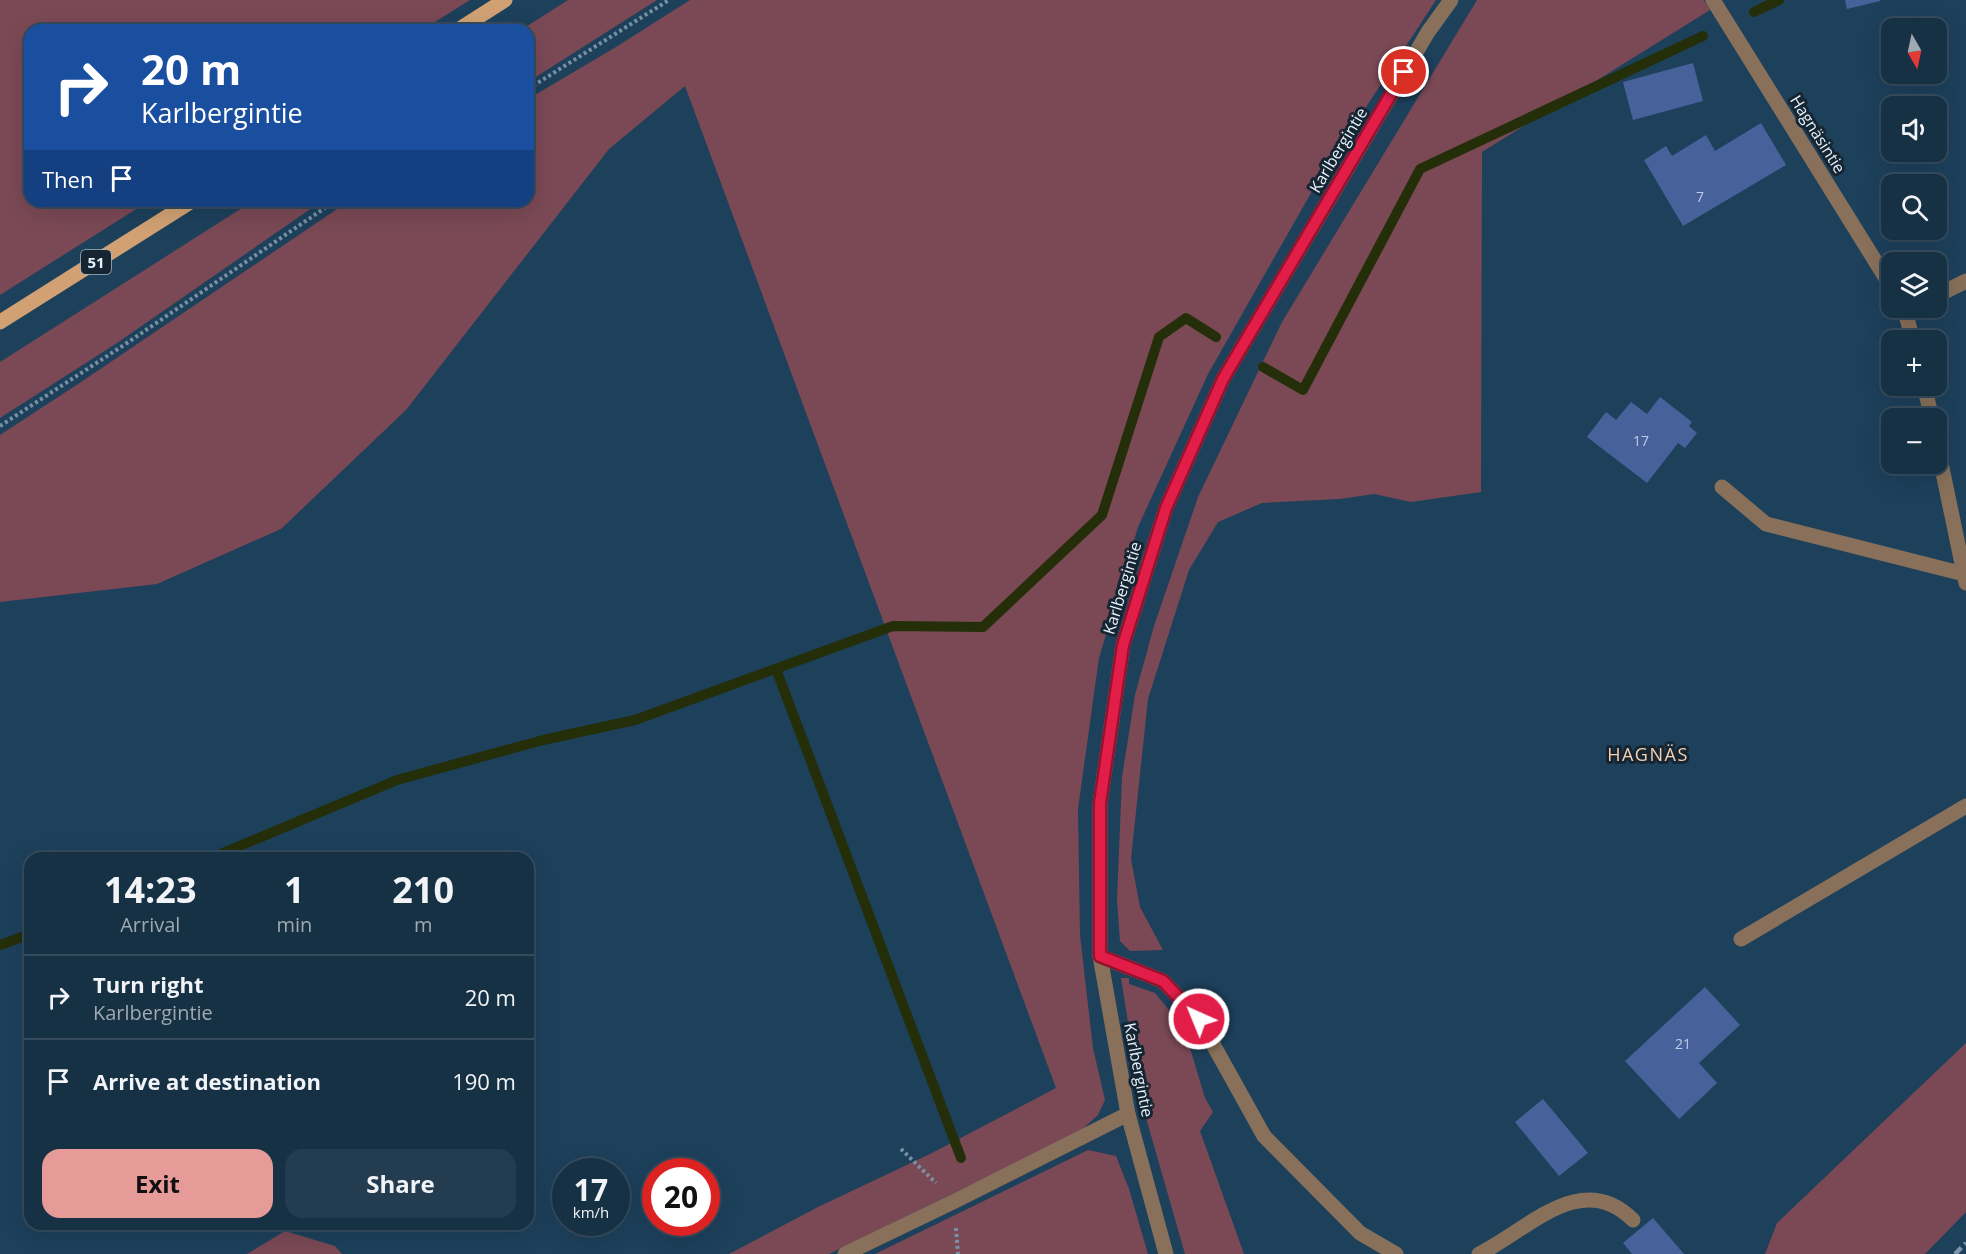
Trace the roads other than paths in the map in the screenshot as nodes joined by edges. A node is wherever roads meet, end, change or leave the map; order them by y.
1 (505, 0) edge
2 (1451, 0) edge
3 (1713, 0) edge
4 (467, 24) edge
5 (182, 207) edge
6 (1881, 270) edge
7 (1966, 281) edge
8 (1947, 290) edge
9 (0, 321) edge
10 (1943, 474) edge
11 (1722, 487) dead end
12 (1965, 579) edge
13 (1966, 806) edge
14 (1741, 939) dead end
15 (1100, 956) junction
16 (1128, 1114) junction
17 (1633, 1220) dead end
18 (845, 1254) edge
19 (1166, 1254) edge
20 (1396, 1254) edge
21 (1479, 1254) edge

1 - 4 main road
2 - 15 street, Karlbergintie
3 - 6 street, Hagnäsintie
5 - 9 main road, 51
7 - 8 street
10 - 12 street
11 - 12 street
13 - 14 street
15 - 16 street, Karlbergintie
15 - 20 street
16 - 18 street
16 - 19 street, Karlbergintie
17 - 21 street

